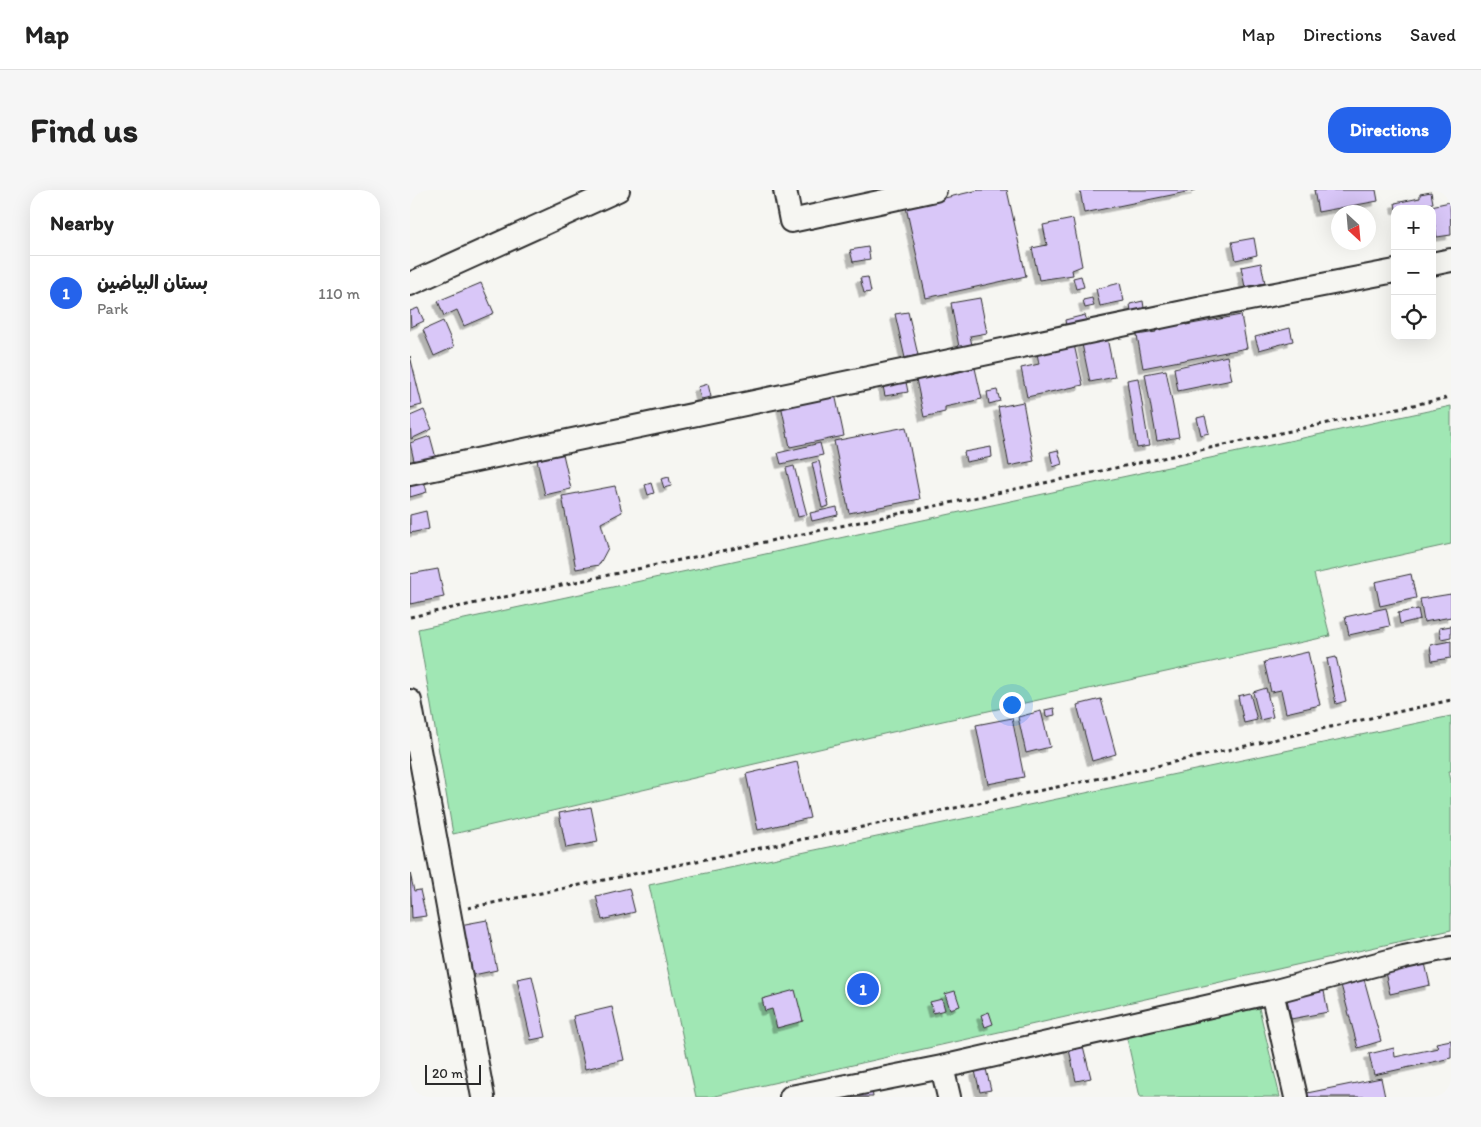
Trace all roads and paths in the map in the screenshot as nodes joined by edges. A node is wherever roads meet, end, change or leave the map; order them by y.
1 (618, 190) edge
2 (784, 190) edge
3 (935, 190) edge
4 (1451, 260) edge
5 (1436, 263) edge
6 (1391, 272) edge
7 (410, 284) edge
8 (1451, 397) edge
9 (410, 474) edge
10 (410, 617) edge
11 (1451, 700) edge
12 (410, 701) edge
13 (450, 912) junction
14 (1451, 947) edge
15 (1272, 992) junction
16 (942, 1067) junction
17 (483, 1097) edge
18 (791, 1097) edge
19 (949, 1097) edge
20 (1296, 1097) edge

1 - 7 street
2 - 3 street
4 - 5 street
6 - 9 street
8 - 10 path
11 - 13 path
12 - 13 street
13 - 17 street
14 - 15 street
15 - 16 street
15 - 20 street
16 - 18 street
16 - 19 street

